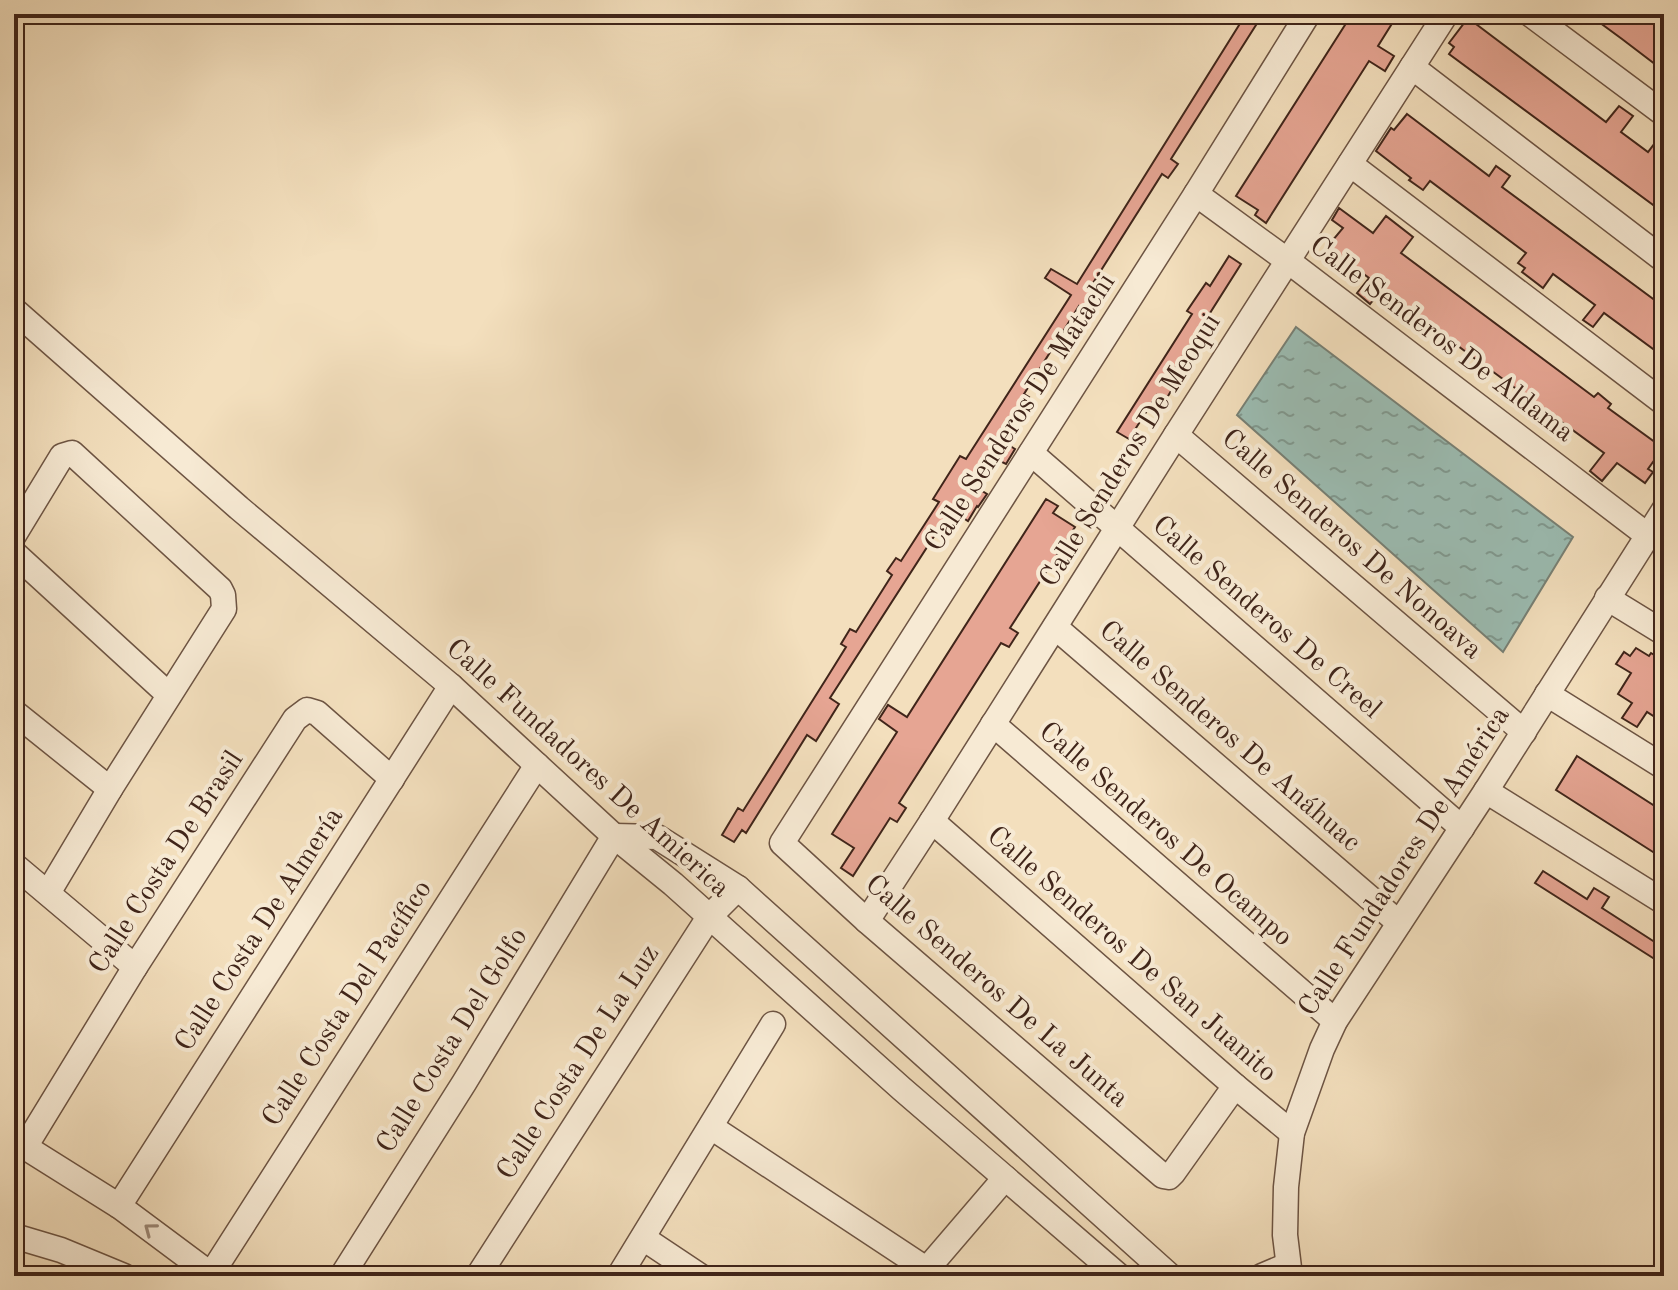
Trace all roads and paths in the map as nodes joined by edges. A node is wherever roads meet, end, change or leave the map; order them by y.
1 (1308, 14) edge
2 (1446, 14) edge
3 (1530, 14) edge
4 (1412, 67) junction
5 (1664, 114) edge
6 (1350, 164) junction
7 (1196, 194) junction
8 (1664, 260) edge
9 (1288, 261) junction
10 (14, 310) edge
11 (1664, 403) edge
12 (1176, 435) junction
13 (1031, 453) junction
14 (1664, 510) edge
15 (1117, 529) junction
16 (14, 535) edge
17 (1647, 535) junction
18 (14, 553) edge
19 (1607, 598) junction
20 (1055, 627) junction
21 (1664, 633) edge
22 (451, 686) junction
23 (1547, 694) junction
24 (169, 695) junction
25 (14, 712) edge
26 (993, 724) junction
27 (1524, 732) junction
28 (537, 765) junction
29 (1664, 767) edge
30 (392, 779) junction
31 (110, 789) junction
32 (1486, 791) junction
33 (932, 821) junction
34 (1462, 828) junction
35 (614, 836) junction
36 (782, 843) joint
37 (14, 865) edge
38 (738, 888) junction
39 (48, 893) junction
40 (1664, 902) edge
41 (709, 917) junction
42 (867, 921) junction
43 (1399, 923) junction
44 (135, 967) junction
45 (1335, 1021) junction
46 (773, 1024) dead end
47 (1235, 1086) junction
48 (711, 1127) junction
49 (1292, 1133) junction
50 (20, 1145) edge
51 (1005, 1178) junction
52 (119, 1206) junction
53 (14, 1236) edge
54 (643, 1238) junction
55 (1289, 1271) edge
56 (924, 1273) edge
57 (211, 1275) edge
58 (124, 1276) edge
59 (342, 1276) edge
60 (478, 1276) edge
61 (619, 1276) edge
62 (700, 1276) edge
63 (1119, 1276) edge
64 (1170, 1276) edge
65 (1262, 1276) edge

1 - 7 street, Calle Senderos De Matachi
2 - 4 street, Calle Senderos De Meoqui
3 - 5 street
4 - 6 street, Calle Senderos De Meoqui
4 - 8 street
6 - 9 street, Calle Senderos De Meoqui
6 - 11 street
7 - 9 street, Calle Senderos De Aldama
7 - 13 street, Calle Senderos De Matachi
9 - 12 street, Calle Senderos De Meoqui
9 - 17 street, Calle Senderos De Aldama
10 - 22 street, Calle Fundadores De Amierica
12 - 15 street, Calle Senderos De Meoqui
12 - 27 street, Calle Senderos De Nonoava
13 - 15 street, Calle Senderos De Creel
13 - 36 street, Calle Senderos De Matachi
14 - 17 street, Calle Fundadores De América
15 - 20 street, Calle Senderos De Meoqui
15 - 34 street, Calle Senderos De Creel
16 - 24 street
17 - 19 street, Calle Fundadores De América
18 - 24 street
19 - 21 street
19 - 23 street, Calle Fundadores De América
20 - 26 street, Calle Senderos De Meoqui
20 - 43 street, Calle Senderos De Anáhuac
22 - 28 street, Calle Fundadores De Amierica
22 - 30 street, Calle Costa De Almería
23 - 27 street, Calle Fundadores De América
23 - 29 street
24 - 31 street
25 - 31 street
26 - 33 street, Calle Senderos De Meoqui
26 - 45 street, Calle Senderos De Ocampo
27 - 32 street, Calle Fundadores De América
28 - 35 street, Calle Fundadores De Amierica
28 - 57 street, Calle Costa Del Pacífico
30 - 44 street, Calle Costa De Brasil
30 - 52 street, Calle Costa De Almería
31 - 39 street
32 - 34 street, Calle Fundadores De América
32 - 40 street
33 - 42 street, Calle Senderos De Meoqui
33 - 47 street, Calle Senderos De San Juanito
34 - 43 street, Calle Fundadores De América
35 - 38 street
35 - 41 street, Calle Fundadores De Amierica
35 - 59 street, Calle Costa Del Golfo
36 - 42 street, Calle Senderos De La Junta
37 - 39 street
38 - 41 street, Calle Costa De La Luz
38 - 64 street
39 - 44 street
41 - 51 street, Calle Fundadores De Amierica
41 - 60 street, Calle Costa De La Luz
42 - 47 street, Calle Senderos De La Junta
43 - 45 street, Calle Fundadores De América
44 - 50 street, Calle Costa De Brasil
45 - 49 street, Calle Fundadores De América
46 - 48 street
47 - 49 street, Calle Senderos De San Juanito
48 - 54 street
48 - 56 street
49 - 55 street, Calle Fundadores De América
50 - 52 street
51 - 56 street
51 - 63 street, Calle Fundadores De Amierica
57 -> 52 street
53 - 58 street
54 - 61 street
54 - 62 street
55 - 65 street

